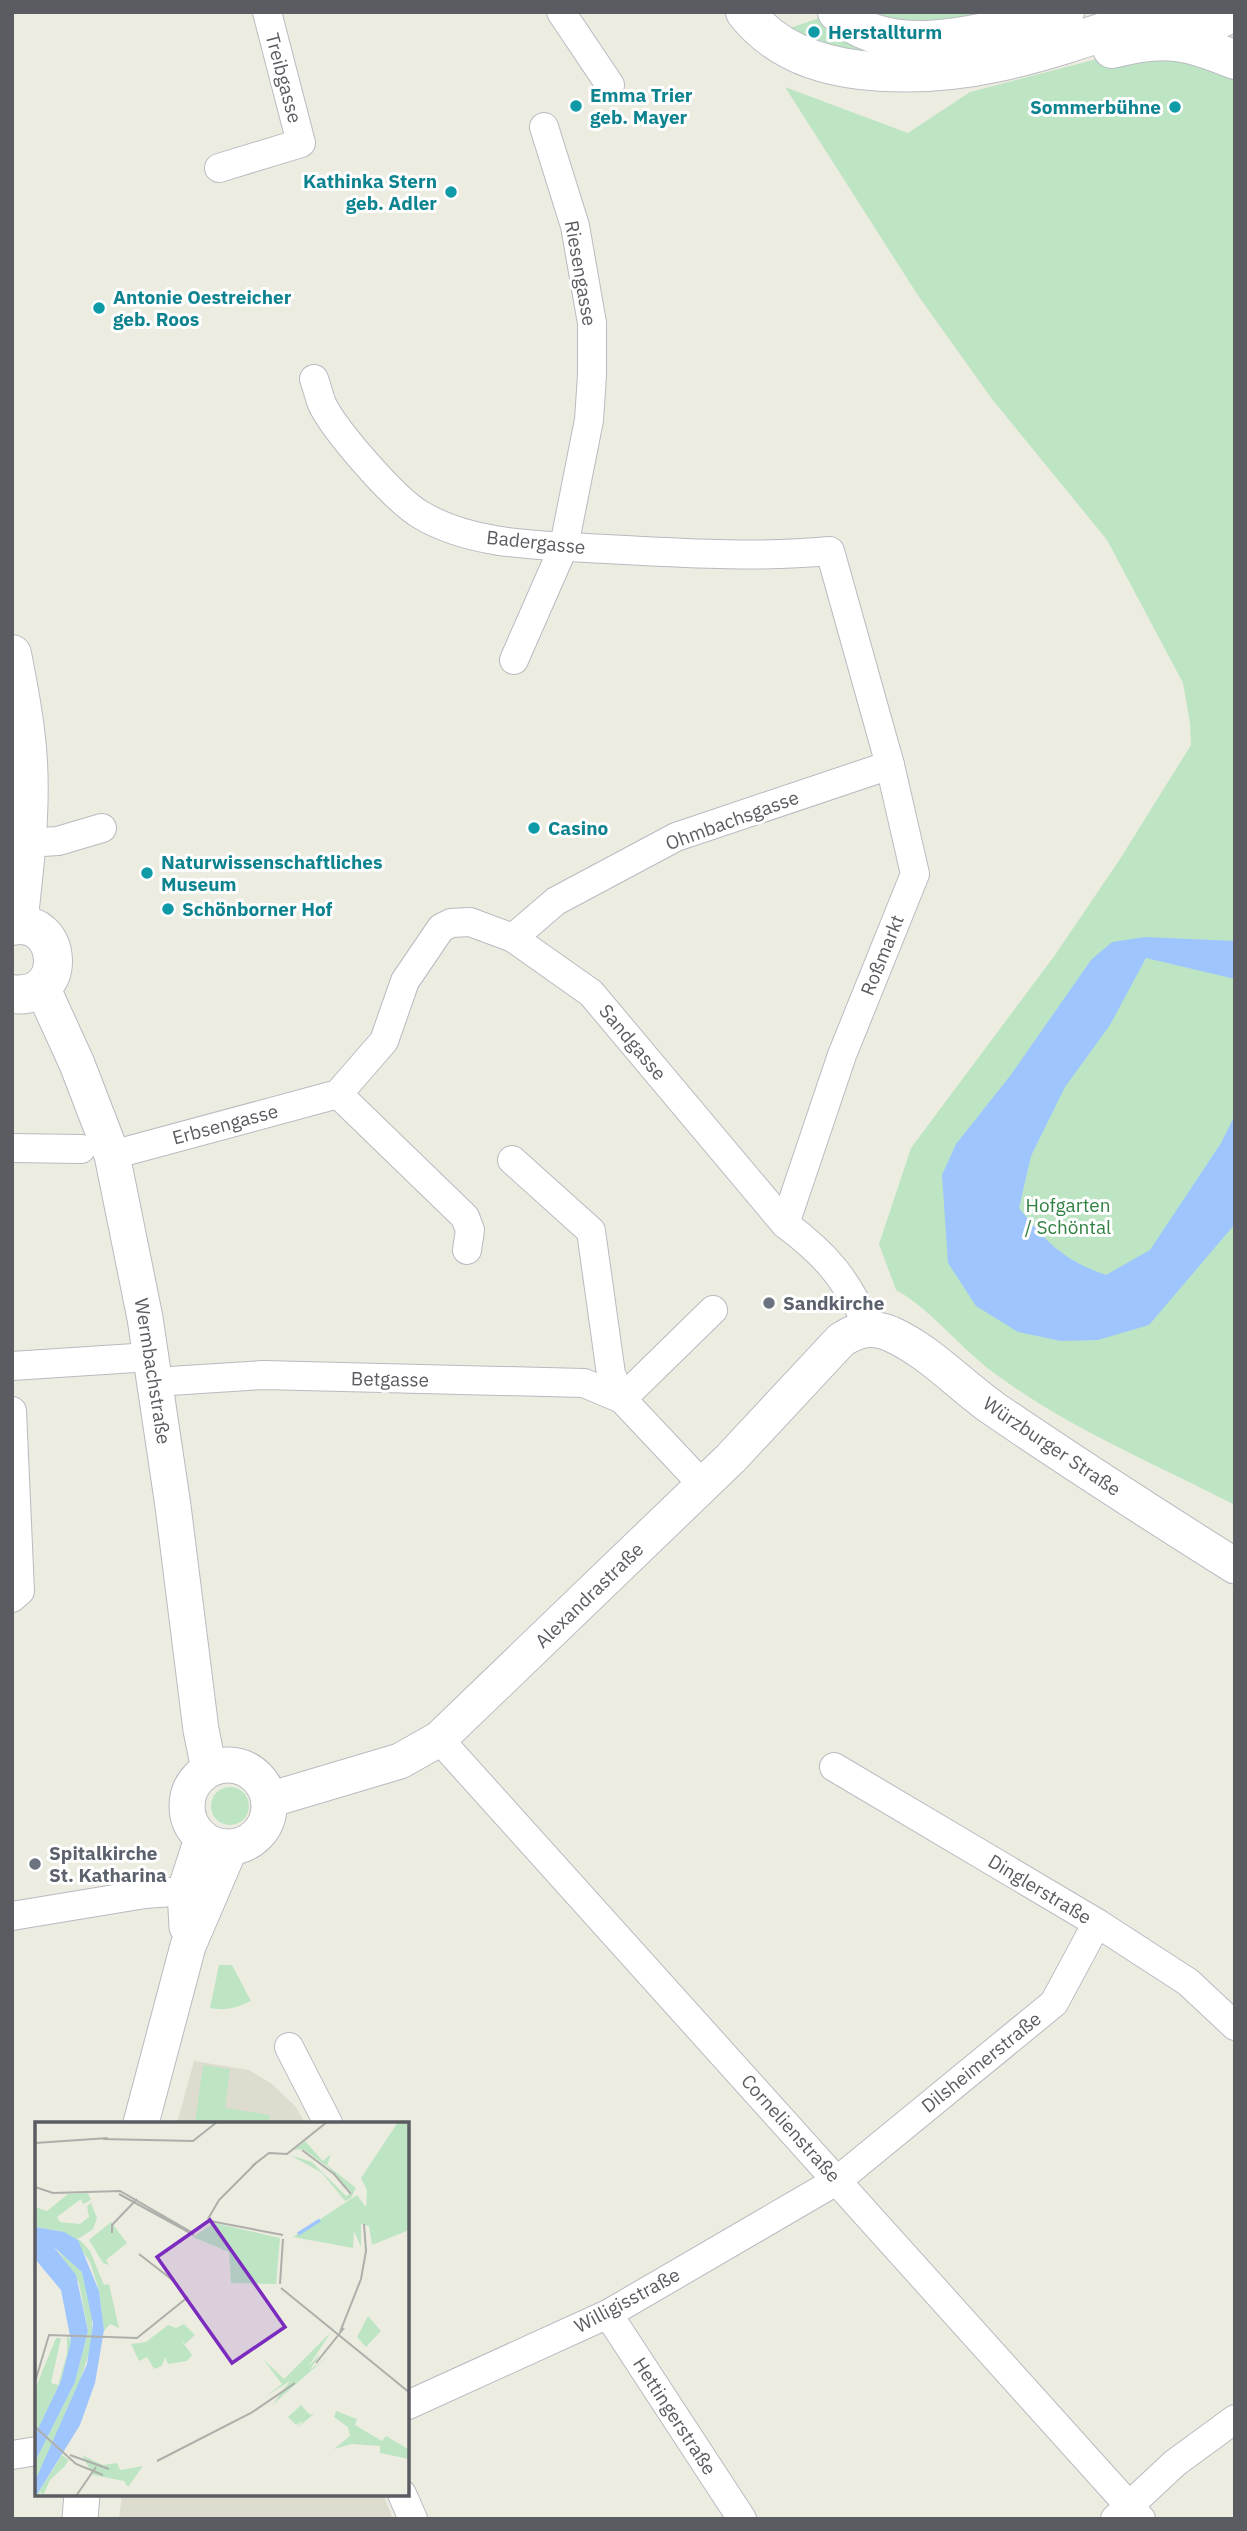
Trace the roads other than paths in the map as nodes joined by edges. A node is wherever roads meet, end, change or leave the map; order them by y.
1 (267, 12) edge
2 (561, 12) edge
3 (746, 12) edge
4 (838, 12) edge
5 (1065, 12) edge
6 (1161, 12) edge
7 (1180, 12) edge
8 (1233, 13) edge
9 (1051, 49) junction
10 (1235, 60) edge
11 (610, 85) dead end
12 (544, 127) dead end
13 (219, 168) dead end
14 (314, 379) dead end
15 (564, 546) junction
16 (830, 551) joint
17 (12, 654) edge
18 (514, 660) dead end
19 (890, 765) junction
20 (102, 828) dead end
21 (27, 843) junction
22 (15, 926) edge
23 (513, 938) junction
24 (27, 990) edge
25 (338, 1094) junction
26 (12, 1148) edge
27 (97, 1152) junction
28 (512, 1160) dead end
29 (785, 1224) junction
30 (467, 1250) dead end
31 (713, 1310) dead end
32 (869, 1328) junction
33 (12, 1366) edge
34 (152, 1370) junction
35 (622, 1399) junction
36 (12, 1411) edge
37 (704, 1485) junction
38 (1235, 1566) edge
39 (12, 1598) edge
40 (439, 1739) junction
41 (834, 1767) dead end
42 (209, 1769) junction
43 (269, 1800) junction
44 (216, 1843) junction
45 (197, 1894) junction
46 (12, 1916) edge
47 (1097, 1923) junction
48 (1235, 2026) edge
49 (289, 2047) dead end
50 (141, 2122) edge
51 (327, 2122) edge
52 (838, 2180) junction
53 (608, 2314) junction
54 (410, 2404) edge
55 (1235, 2419) edge
56 (35, 2451) edge
57 (12, 2455) edge
58 (82, 2496) edge
59 (403, 2496) edge
60 (1128, 2514) edge
61 (80, 2519) edge
62 (413, 2519) edge
63 (742, 2519) edge

1 - 13 street, Treibgasse
2 - 11 street
3 - 9 main road
4 - 5 main road
6 - 9 main road
7 - 8 main road
9 - 10 main road
12 - 15 street, Riesengasse
14 - 15 street, Badergasse
15 - 16 street, Badergasse
15 - 18 street, Riesengasse
16 - 19 street, Roßmarkt
17 - 21 main road
19 - 23 street, Ohmbachsgasse
19 - 29 street, Roßmarkt
20 - 21 street
21 - 22 main road
22 - 24 main road
23 - 25 street, Sandgasse
23 - 29 street, Sandgasse
24 - 27 street, Wermbachstraße
25 - 27 street, Erbsengasse
25 - 30 street
26 - 27 street, Erbsengasse
27 - 34 street, Wermbachstraße
28 - 35 street
29 - 32 street
31 - 35 street
32 - 37 street, Alexandrastraße
32 - 38 street, Würzburger Straße
33 - 34 street, Betgasse
34 - 35 street, Betgasse
34 - 42 street, Wermbachstraße
35 - 37 street
36 - 39 street
37 - 40 street, Alexandrastraße
40 - 43 street, Alexandrastraße
40 - 52 street, Cornelienstraße
41 - 47 street, Dinglerstraße
42 - 43 street
42 - 44 street
43 - 44 street
44 - 45 street
45 - 46 street
45 - 50 street
47 - 48 street, Dinglerstraße
47 - 52 street, Dilsheimerstraße
49 - 51 street
52 - 53 street, Willigisstraße
52 - 60 street, Cornelienstraße
53 - 54 street, Willigisstraße
53 - 63 street, Hettingerstraße
55 - 60 street
56 - 57 street
58 - 61 street
59 - 62 street

